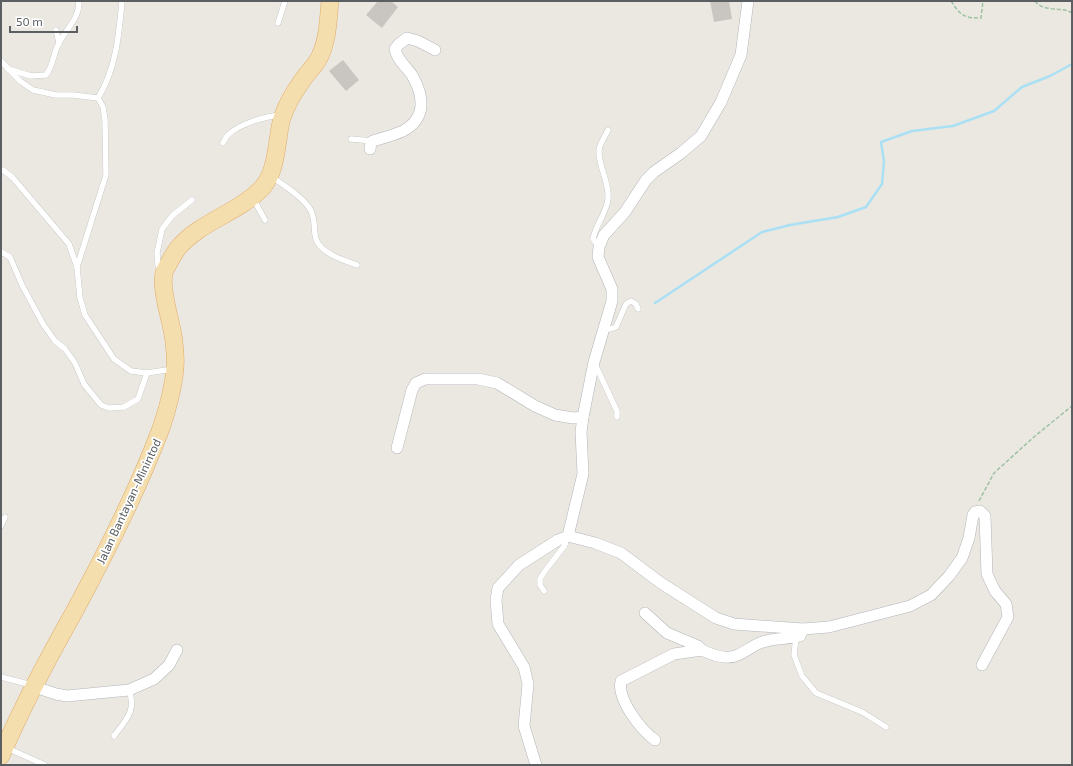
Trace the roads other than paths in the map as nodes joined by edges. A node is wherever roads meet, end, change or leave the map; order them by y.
1 (79, 1) edge
2 (122, 1) edge
3 (285, 1) edge
4 (330, 1) edge
5 (748, 1) edge
6 (278, 23) dead end
7 (56, 30) dead end
8 (58, 43) junction
9 (435, 50) dead end
10 (1, 61) edge
11 (8, 69) junction
12 (98, 98) junction
13 (283, 115) junction
14 (608, 130) dead end
15 (351, 139) dead end
16 (222, 144) dead end
17 (372, 145) joint
18 (1, 170) edge
19 (270, 175) junction
20 (252, 196) junction
21 (192, 200) dead end
22 (265, 220) dead end
23 (599, 247) junction
24 (1, 252) edge
25 (357, 265) dead end
26 (77, 267) junction
27 (164, 274) junction
28 (638, 309) dead end
29 (604, 329) junction
30 (594, 362) junction
31 (175, 368) junction
32 (147, 373) junction
33 (583, 417) junction
34 (617, 417) dead end
35 (397, 448) dead end
36 (5, 517) dead end
37 (1, 526) edge
38 (568, 536) junction
39 (544, 591) dead end
40 (645, 613) dead end
41 (799, 633) junction
42 (178, 650) dead end
43 (702, 650) junction
44 (982, 665) dead end
45 (1, 678) edge
46 (34, 685) junction
47 (129, 690) junction
48 (886, 728) dead end
49 (114, 736) dead end
50 (655, 740) dead end
51 (3, 752) edge
52 (45, 765) edge
53 (536, 765) edge

1 - 8 lane
2 - 12 lane
3 - 6 lane
4 - 13 main road
5 - 23 street
7 - 8 lane
8 - 11 lane
9 - 17 street
10 - 11 lane
11 - 12 lane
12 - 26 lane
13 - 16 lane
13 - 19 main road
14 - 23 lane
15 - 17 lane
18 - 26 lane
19 - 20 main road
19 - 25 lane
20 - 22 lane
20 - 27 main road
21 - 27 lane
23 - 29 street
24 - 32 lane
26 - 32 lane
27 - 31 main road, Jalan Bantayan-Minintod
28 - 29 lane
29 - 30 street
30 - 33 street
30 - 34 lane
31 - 32 lane
31 - 46 main road, Jalan Bantayan-Minintod
33 - 35 street
33 - 38 street
36 - 37 lane
38 - 39 lane
38 - 41 street
38 - 53 street
40 - 43 street
41 - 43 street
41 - 44 street
41 - 48 lane
42 - 47 street
43 - 50 street
45 - 46 lane
46 - 47 street
46 - 51 main road, Jalan Bantayan-Minintod
47 - 49 lane
51 - 52 lane

